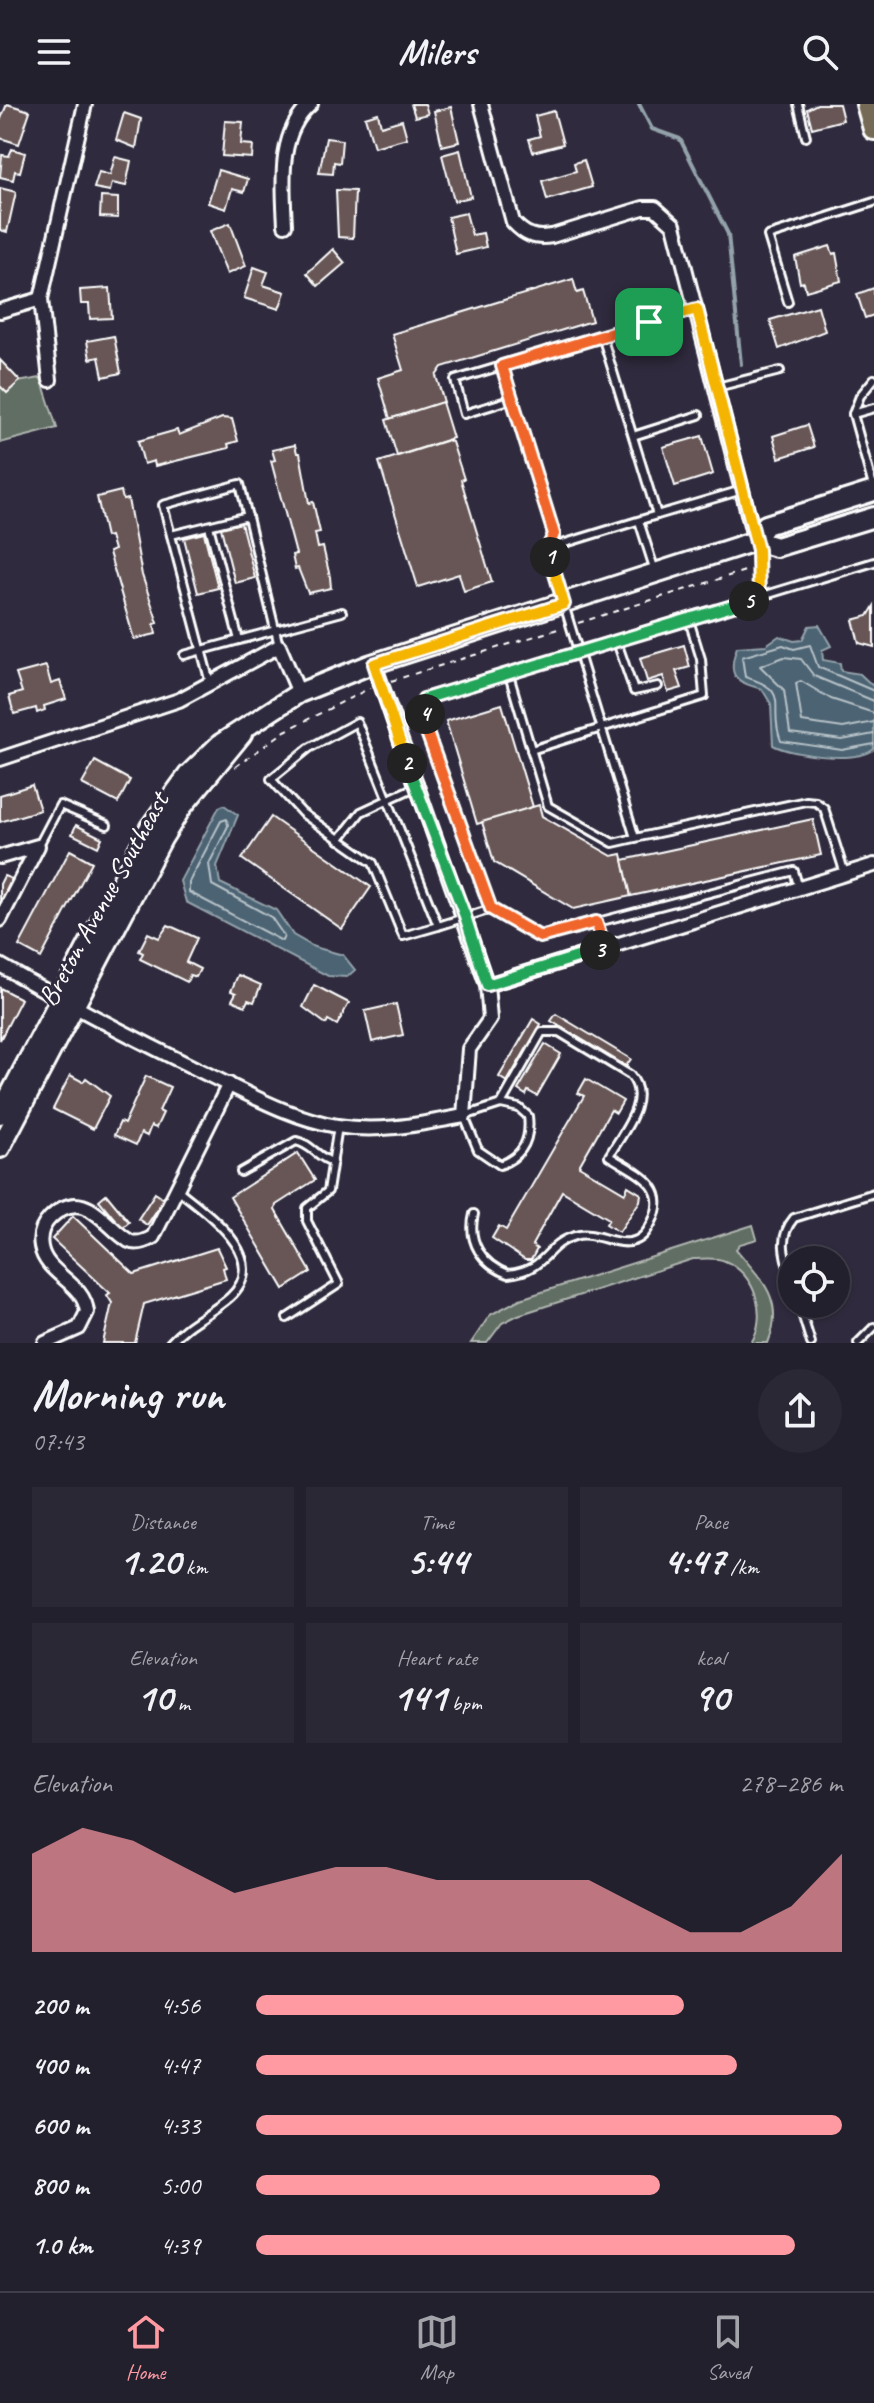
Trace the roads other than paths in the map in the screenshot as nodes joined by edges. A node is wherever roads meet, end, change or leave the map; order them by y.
1 (85, 104) edge
2 (311, 104) edge
3 (481, 104) edge
4 (798, 104) edge
5 (867, 104) edge
6 (874, 129) edge
7 (806, 137) dead end
8 (874, 202) edge
9 (285, 225) dead end
10 (41, 299) junction
11 (788, 302) dead end
12 (697, 309) junction
13 (0, 311) edge
14 (602, 336) junction
15 (502, 366) junction
16 (780, 371) dead end
17 (874, 379) edge
18 (50, 380) dead end
19 (717, 387) junction
20 (513, 399) junction
21 (874, 408) edge
22 (853, 414) junction
23 (699, 415) dead end
24 (633, 436) junction
25 (874, 449) edge
26 (863, 452) junction
27 (744, 490) junction
28 (874, 490) edge
29 (842, 501) junction
30 (657, 515) junction
31 (248, 516) junction
32 (874, 517) edge
33 (639, 521) junction
34 (209, 526) junction
35 (171, 535) junction
36 (805, 538) junction
37 (755, 541) junction
38 (548, 548) junction
39 (874, 562) edge
40 (656, 576) junction
41 (759, 598) junction
42 (564, 604) junction
43 (342, 612) dead end
44 (689, 620) junction
45 (276, 630) junction
46 (239, 640) junction
47 (617, 642) junction
48 (279, 646) junction
49 (201, 650) junction
50 (579, 654) junction
51 (184, 655) dead end
52 (374, 664) junction
53 (509, 675) junction
54 (210, 683) junction
55 (658, 686) dead end
56 (299, 693) junction
57 (602, 728) junction
58 (531, 750) junction
59 (0, 759) edge
60 (415, 787) junction
61 (387, 797) junction
62 (107, 825) dead end
63 (635, 838) junction
64 (339, 840) junction
65 (38, 846) junction
66 (0, 857) edge
67 (874, 865) edge
68 (845, 874) junction
69 (799, 889) junction
70 (491, 909) junction
71 (465, 916) junction
72 (0, 920) edge
73 (596, 922) junction
74 (438, 926) junction
75 (605, 948) junction
76 (0, 965) edge
77 (487, 985) junction
78 (68, 1004) junction
79 (229, 1084) junction
80 (501, 1104) junction
81 (0, 1114) edge
82 (464, 1116) junction
83 (338, 1126) junction
84 (0, 1148) edge
85 (333, 1162) junction
86 (241, 1172) dead end
87 (177, 1189) junction
88 (874, 1193) edge
89 (474, 1214) dead end
90 (783, 1246) edge
91 (287, 1318) dead end
92 (803, 1318) edge
93 (874, 1327) edge
94 (45, 1343) edge
95 (170, 1343) edge
96 (811, 1343) edge
97 (858, 1343) edge

1 - 10 street
2 - 9 street
3 - 12 street
4 - 7 lane
5 - 6 main road
8 - 11 lane
10 - 13 street
10 - 18 street
12 - 14 lane
12 - 19 street
14 - 15 lane
14 - 24 lane
15 - 20 lane
15 - 20 lane
16 - 19 lane
17 - 22 lane
19 - 27 street
20 - 38 lane
21 - 22 lane
22 - 26 lane
23 - 24 lane
24 - 30 lane
25 - 26 lane
26 - 28 lane
27 - 30 lane
27 - 37 street
28 - 29 main road, Breton Avenue Southeast
29 - 36 main road
29 - 37 main road, Breton Avenue Southeast
30 - 33 lane
31 - 34 lane
31 - 35 lane
31 - 45 lane
32 - 36 main road, Breton Avenue Southeast
33 - 38 lane
33 - 40 lane
34 - 35 lane
34 - 46 lane
35 - 49 lane
36 - 37 main road, Breton Avenue Southeast
37 - 40 main road, Breton Avenue Southeast
37 - 41 lane
38 - 42 lane
39 - 41 lane
40 - 42 main road, Breton Avenue Southeast
41 - 44 lane
42 - 50 lane
42 - 52 main road, Breton Avenue Southeast
43 - 45 lane
44 - 47 lane
44 - 57 lane
45 - 46 lane
45 - 48 lane
46 - 49 lane
47 - 50 lane
47 - 55 lane
48 - 54 street
48 - 56 street
49 - 51 lane
49 - 54 lane
50 - 53 lane
50 - 57 lane
52 - 56 main road, Breton Avenue Southeast
52 - 60 street
53 - 58 lane
53 - 70 lane
54 - 59 street
56 - 78 main road, Breton Avenue Southeast
57 - 58 lane
57 - 63 lane
58 - 63 lane
60 - 61 lane
60 - 71 street
61 - 64 lane
61 - 64 lane
61 - 74 lane
62 - 65 lane
63 - 68 lane
64 - 74 lane
65 - 66 street
65 - 72 street
67 - 68 street
68 - 69 street
69 - 73 lane
69 - 75 street
70 - 71 lane
70 - 73 lane
71 - 74 lane
71 - 77 street
73 - 75 lane
75 - 77 street
76 - 78 street
77 - 82 street
78 - 79 street
78 - 81 main road, Breton Avenue Southeast
78 - 84 main road, Breton Avenue Southeast
79 - 83 street
79 - 87 street
80 - 82 lane
80 - 82 lane
80 - 89 lane
82 - 83 street
83 - 85 lane
85 - 86 lane
85 - 91 lane
87 - 94 street
87 - 95 lane
88 - 90 lane
92 - 96 lane
93 - 97 lane

